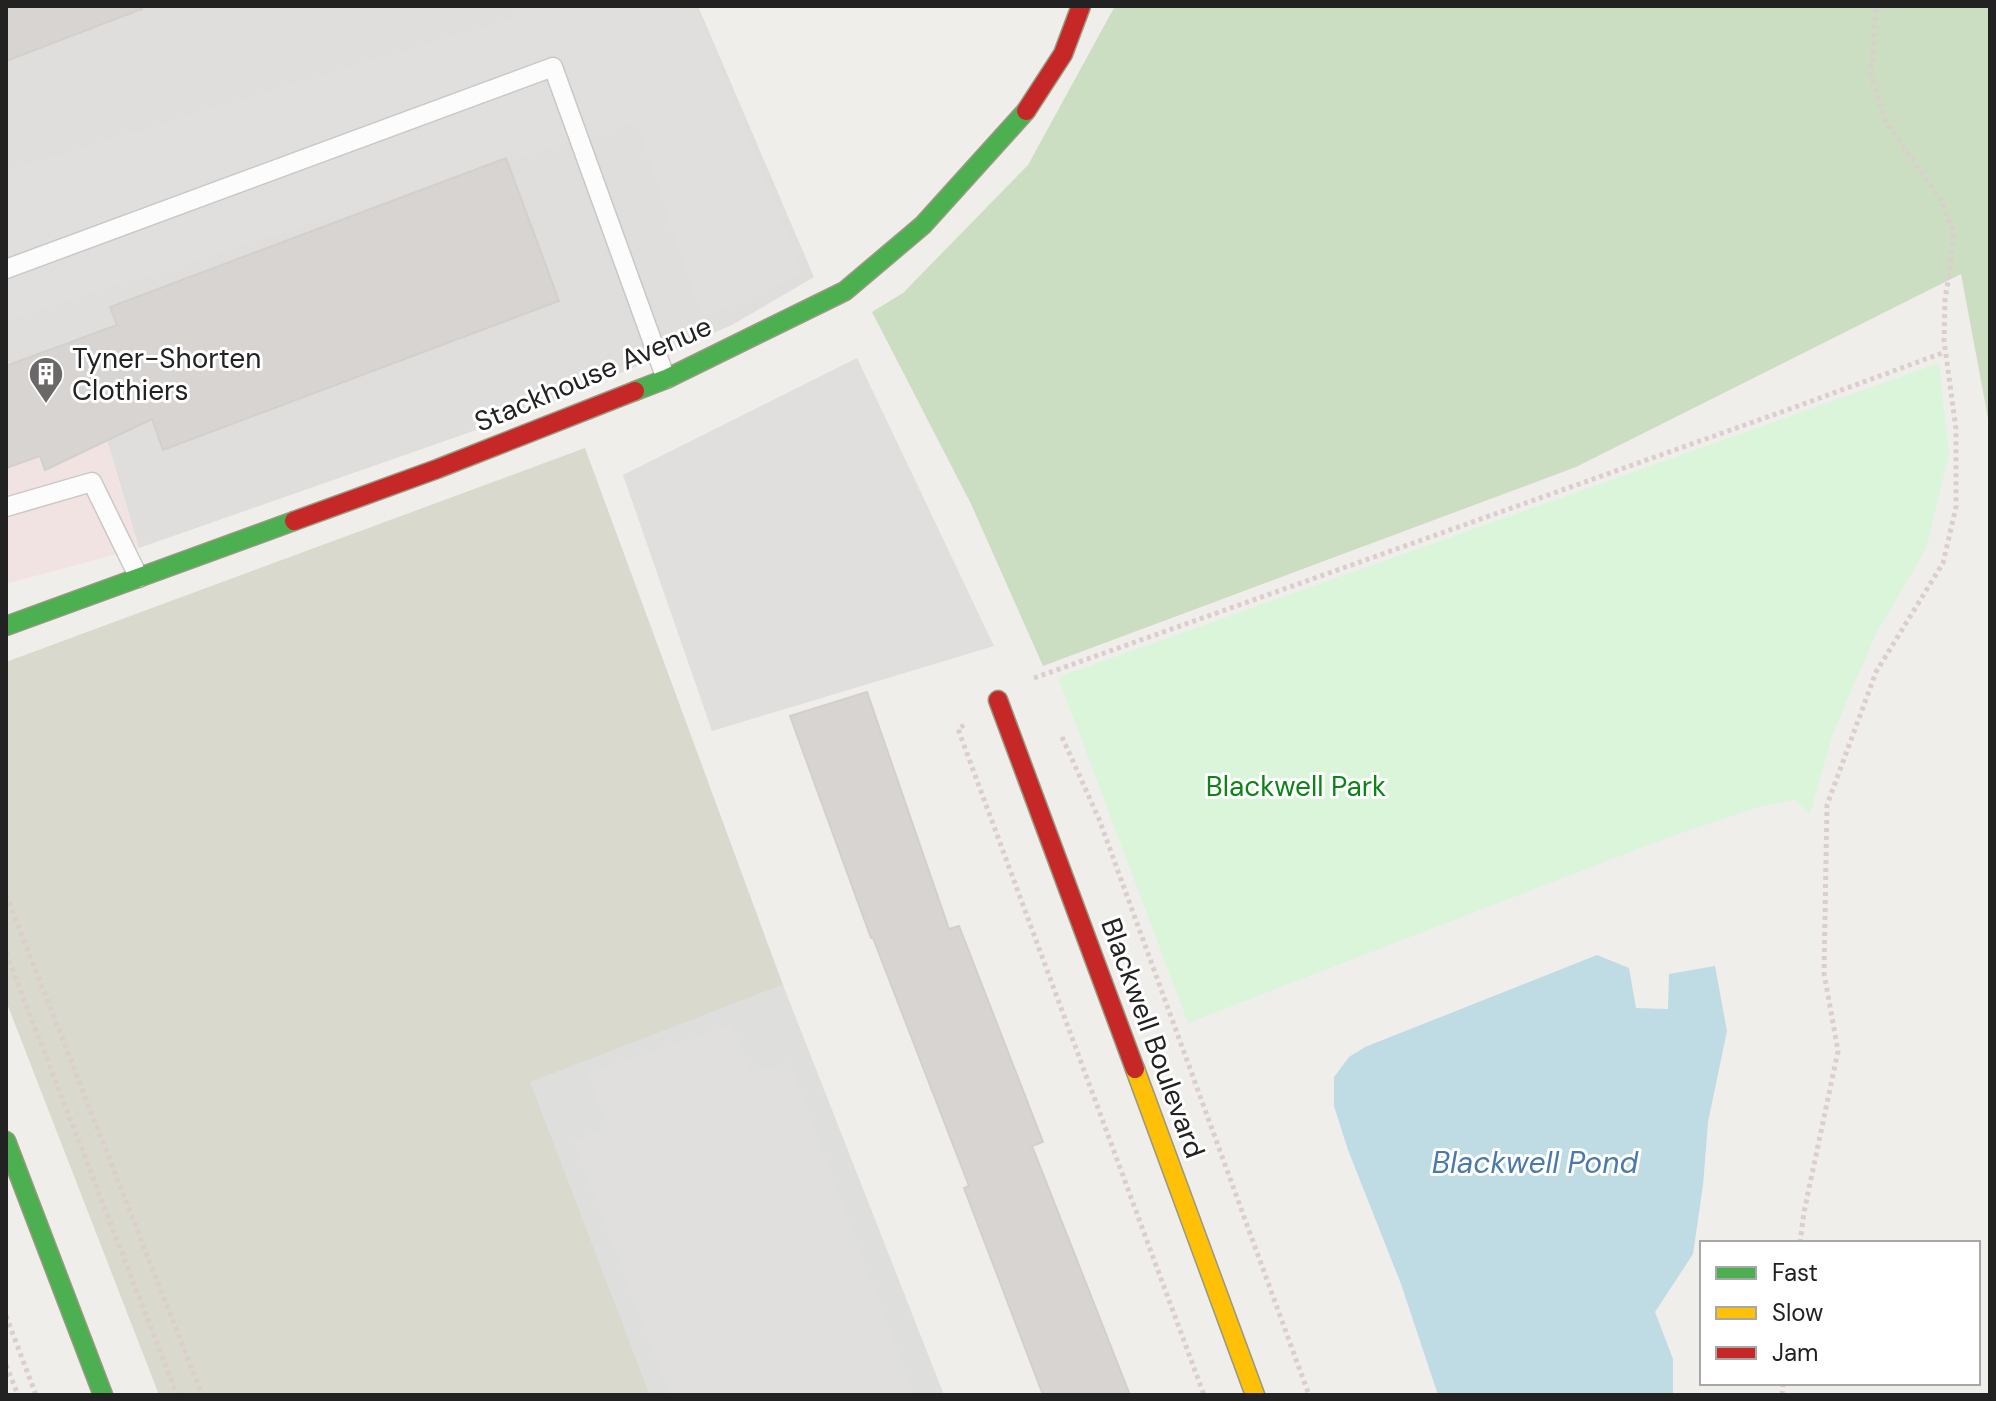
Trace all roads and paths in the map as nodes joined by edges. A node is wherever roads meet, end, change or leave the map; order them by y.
1 (1081, 6) edge
2 (1876, 6) edge
3 (6, 269) edge
4 (1945, 352) junction
5 (666, 379) junction
6 (6, 507) edge
7 (139, 578) junction
8 (6, 626) edge
9 (998, 700) joint
10 (1060, 734) dead end
11 (6, 895) edge
12 (6, 953) edge
13 (6, 1141) edge
14 (1800, 1241) edge
15 (6, 1316) edge
16 (6, 1365) edge
17 (18, 1395) edge
18 (36, 1395) edge
19 (103, 1395) edge
20 (177, 1395) edge
21 (202, 1395) edge
22 (1255, 1395) edge
23 (1309, 1395) edge

1 - 5 street, Stackhouse Avenue
2 - 4 path
3 - 5 lane
4 - 9 path
4 - 14 path
5 - 7 street, Stackhouse Avenue
6 - 7 lane
7 - 8 street, Stackhouse Avenue
9 - 22 street, Blackwell Boulevard
10 - 23 path
11 - 21 path
12 - 20 path
13 - 19 street
15 - 18 path
16 - 17 path

